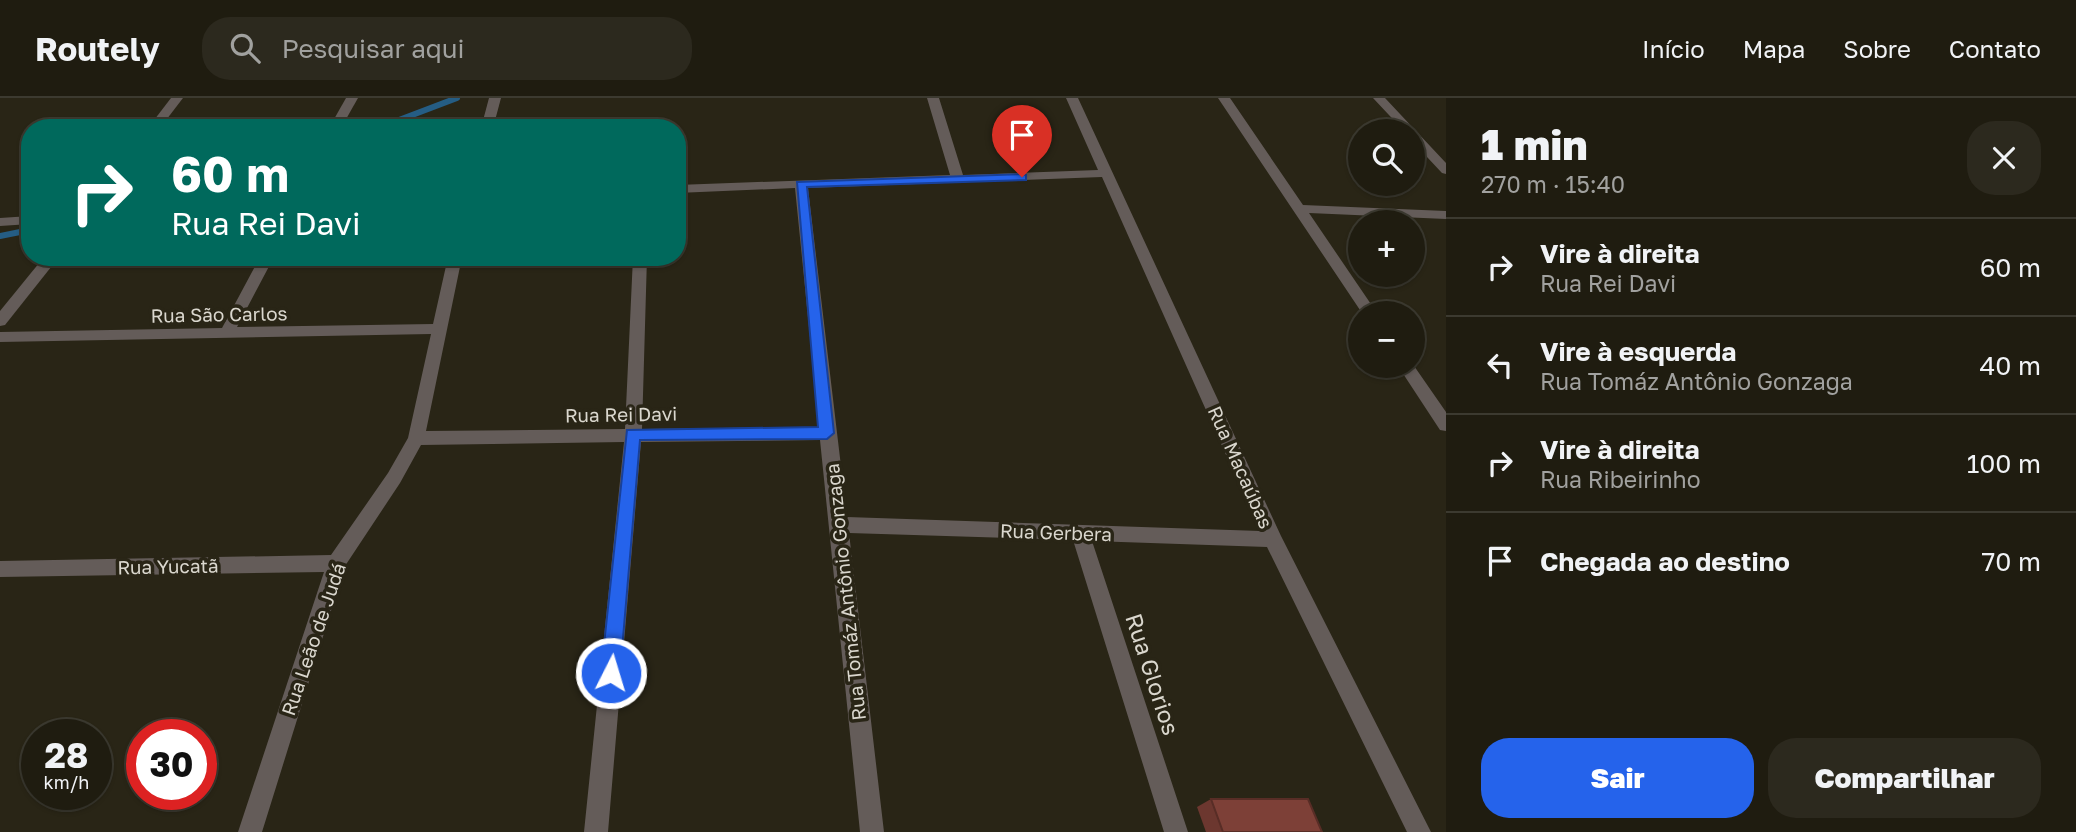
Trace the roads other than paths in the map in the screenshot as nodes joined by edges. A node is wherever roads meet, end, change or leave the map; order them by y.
1 (177, 98) edge
2 (352, 98) edge
3 (495, 98) edge
4 (933, 98) edge
5 (1072, 98) edge
6 (1224, 98) edge
7 (1379, 98) edge
8 (161, 119) edge
9 (340, 119) edge
10 (489, 119) edge
11 (1398, 119) edge
12 (1425, 148) edge
13 (1446, 170) edge
14 (1107, 173) junction
15 (958, 179) junction
16 (801, 184) junction
17 (686, 189) edge
18 (1300, 209) junction
19 (1446, 215) edge
20 (21, 221) edge
21 (0, 222) edge
22 (45, 266) edge
23 (262, 266) edge
24 (453, 266) edge
25 (640, 266) edge
26 (1362, 301) edge
27 (0, 321) edge
28 (439, 329) junction
29 (226, 334) junction
30 (0, 337) edge
31 (1414, 378) edge
32 (1446, 425) edge
33 (827, 433) junction
34 (633, 435) junction
35 (416, 438) junction
36 (838, 525) junction
37 (1080, 532) junction
38 (1273, 539) junction
39 (335, 563) junction
40 (0, 569) edge
41 (250, 832) edge
42 (596, 832) edge
43 (872, 832) edge
44 (1176, 832) edge
45 (1419, 832) edge

1 - 8 street
2 - 9 street
3 - 10 street
4 - 15 street
5 - 14 street, Rua Macaúbas
6 - 18 street
7 - 11 street
12 - 13 street
14 - 15 street
14 - 38 street, Rua Macaúbas
15 - 16 street
16 - 17 street
16 - 33 street, Rua Tomáz Antônio Gonzaga
18 - 19 street
18 - 26 street
20 - 21 street
22 - 27 street
23 - 29 street
24 - 28 street, Rua Leão de Judá
25 - 34 street
28 - 29 street, Rua São Carlos
28 - 35 street, Rua Leão de Judá
29 - 30 street, Rua São Carlos
31 - 32 street
33 - 34 street, Rua Rei Davi
33 - 36 street, Rua Tomáz Antônio Gonzaga
34 - 35 street, Rua Rei Davi
34 - 42 street
35 - 39 street, Rua Leão de Judá
36 - 37 street, Rua Gerbera
36 - 43 street, Rua Tomáz Antônio Gonzaga
37 - 38 street, Rua Gerbera
37 - 44 street, Rua Glorios
38 - 45 street, Rua Macaúbas
39 - 40 street, Rua Yucatã
39 - 41 street, Rua Leão de Judá

